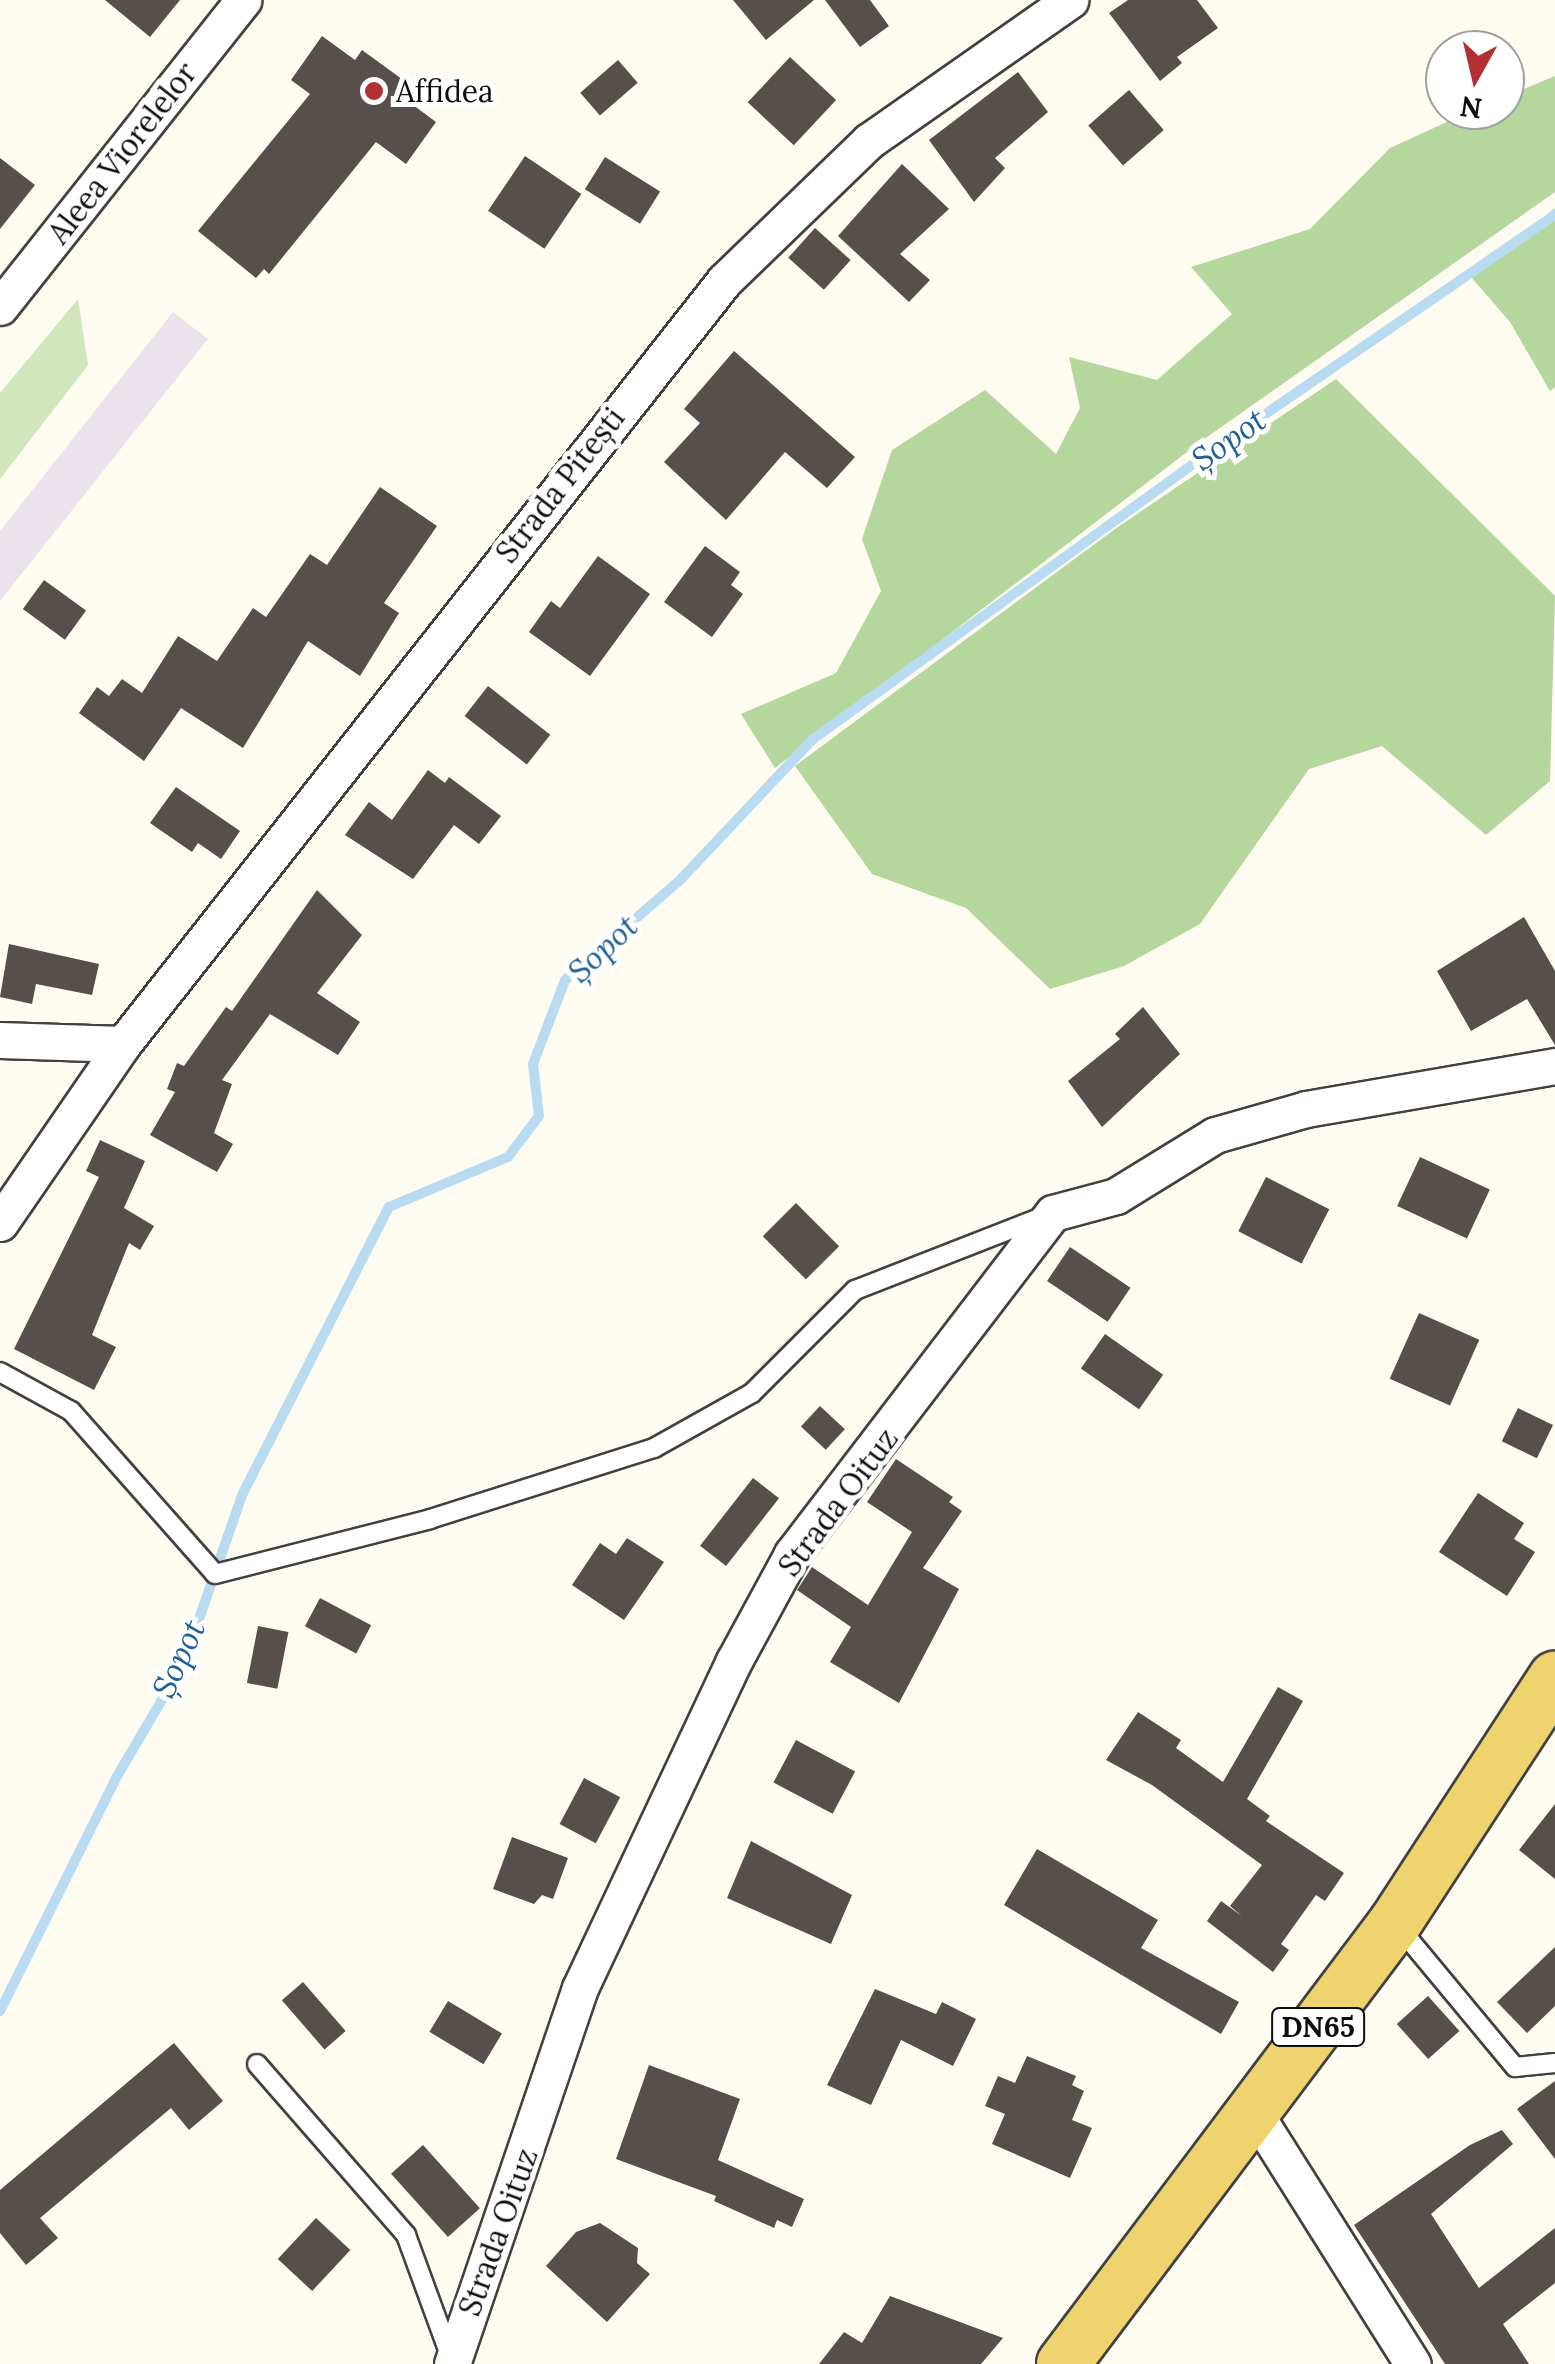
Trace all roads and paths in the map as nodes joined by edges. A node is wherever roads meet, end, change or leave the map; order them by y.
1 (243, 0) edge
2 (1070, 0) edge
3 (0, 306) edge
4 (0, 1040) edge
5 (123, 1044) junction
6 (1555, 1066) edge
7 (1053, 1213) junction
8 (0, 1224) edge
9 (0, 1372) edge
10 (1555, 1678) edge
11 (1395, 1923) junction
12 (1555, 2063) edge
13 (256, 2064) dead end
14 (1254, 2112) junction
15 (452, 2363) edge
16 (1063, 2364) edge
17 (1413, 2364) edge

1 - 3 street, Aleea Viorelelor
2 - 5 street, Strada Pitești
4 - 5 street
5 - 8 street, Strada Pitești
6 - 7 street
7 - 9 lane
7 - 15 street, Strada Oituz
10 - 11 main road, DN65
11 - 12 lane
11 - 14 main road, DN65
13 - 15 lane
14 - 16 main road, DN65
14 - 17 street

